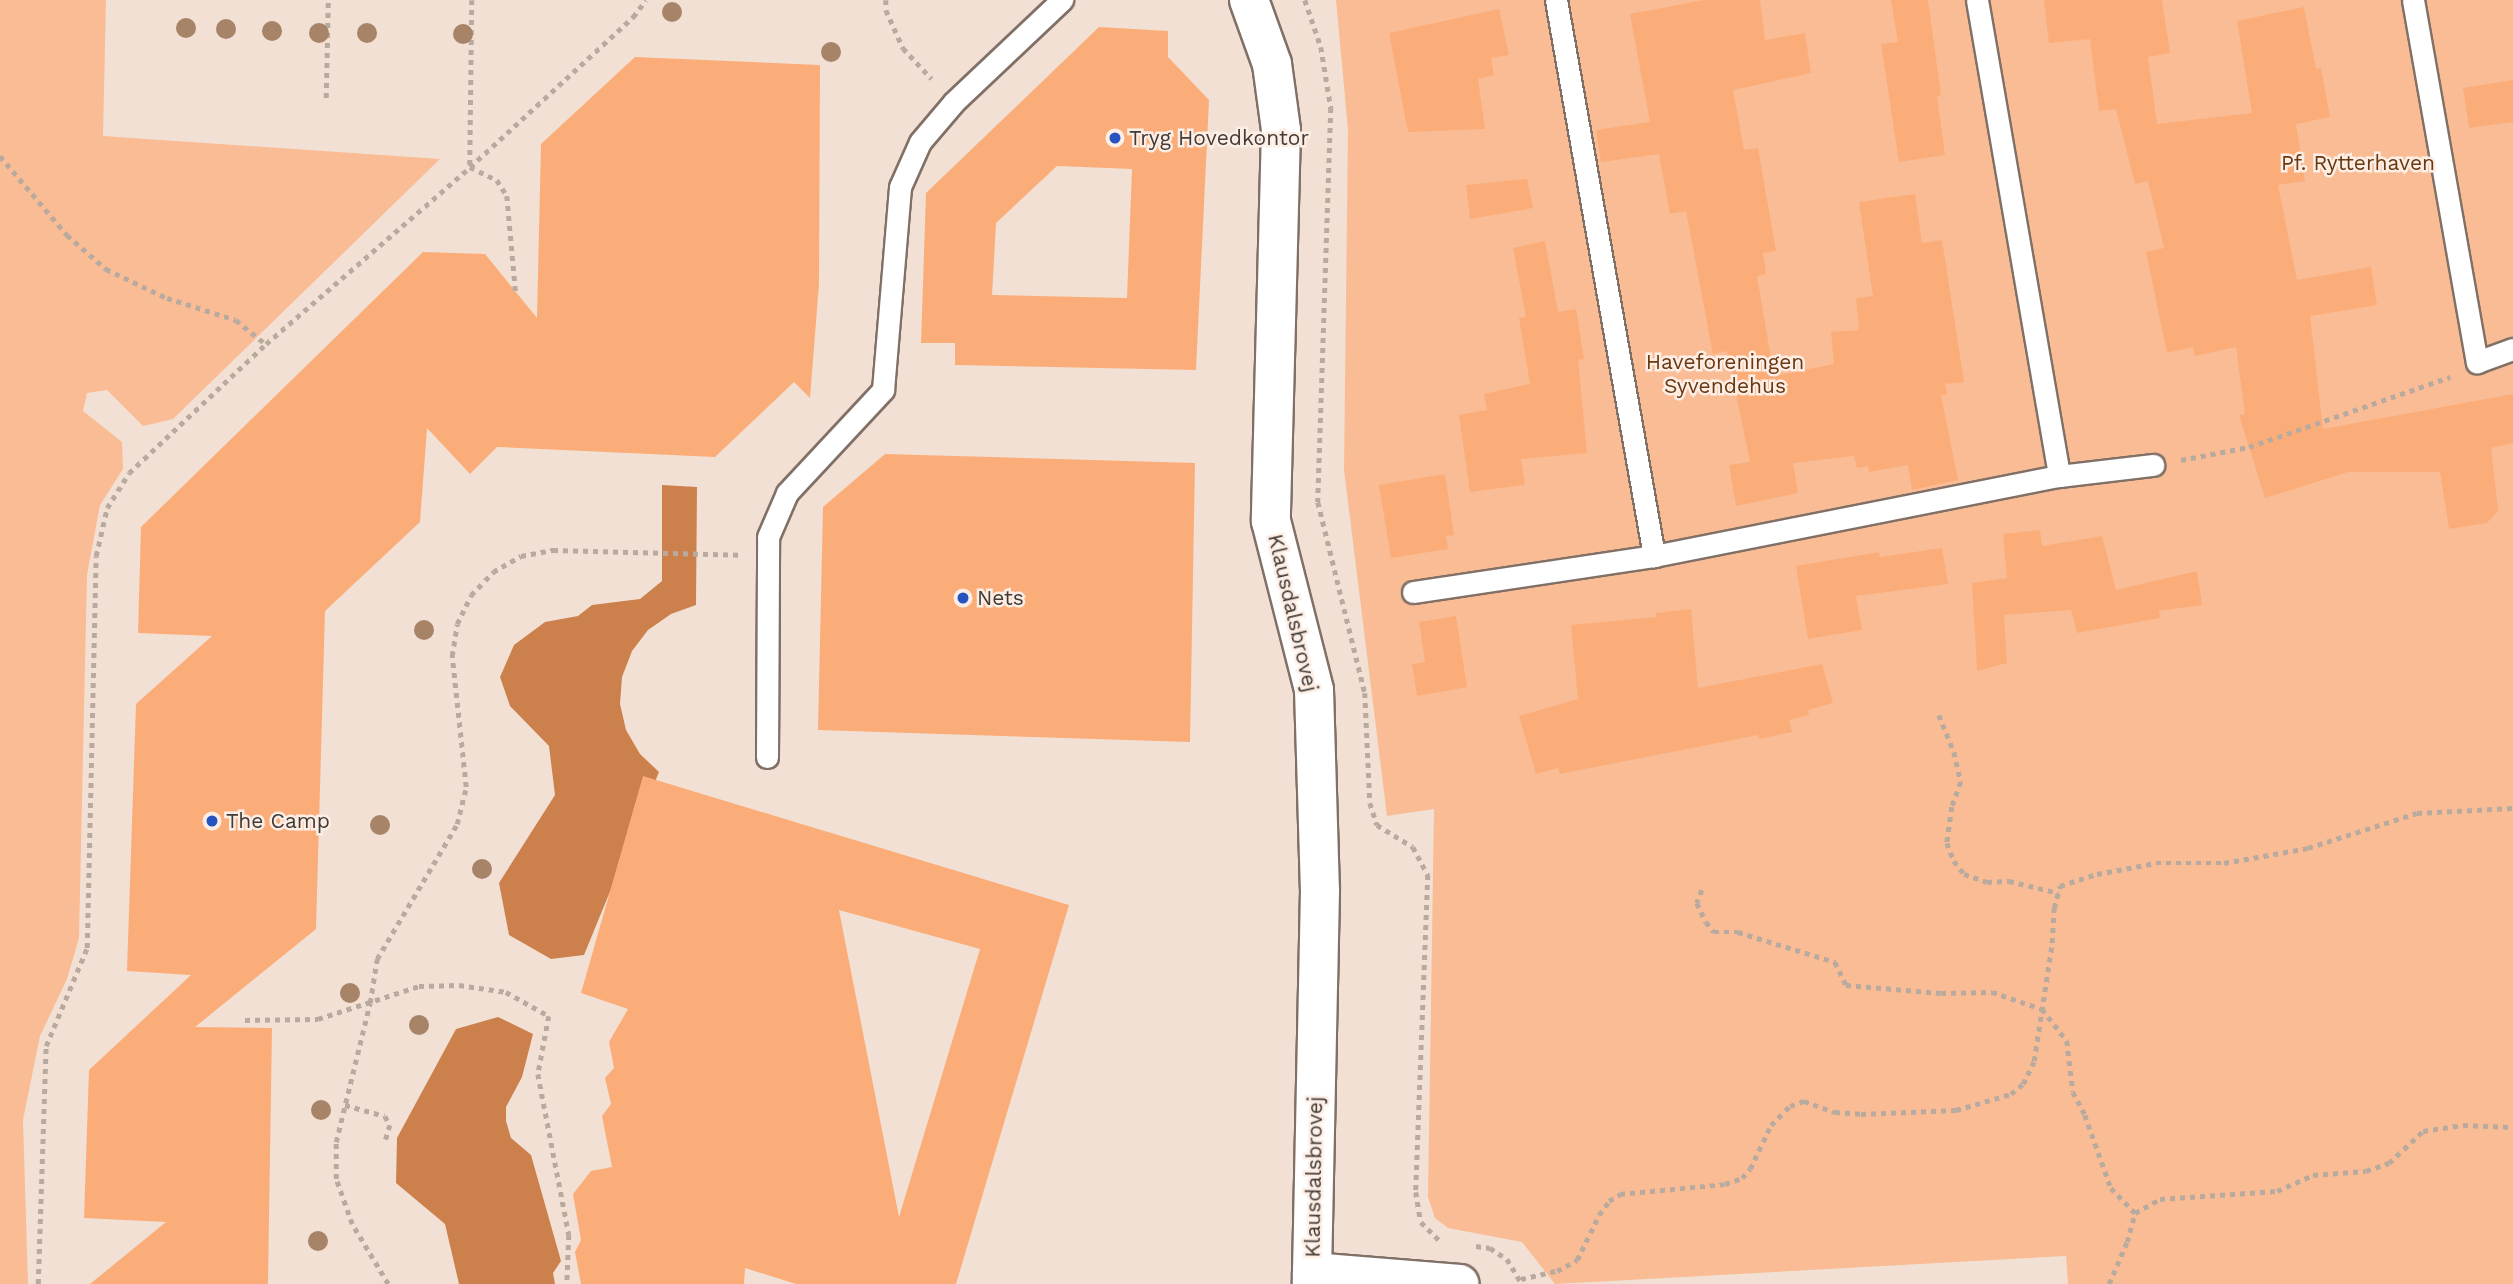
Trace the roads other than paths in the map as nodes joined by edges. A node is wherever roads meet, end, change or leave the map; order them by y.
1 (1062, 0) edge
2 (1250, 0) edge
3 (1556, 0) edge
4 (1977, 0) edge
5 (2413, 0) edge
6 (2513, 349) edge
7 (2153, 465) road end
8 (2059, 476) junction
9 (1654, 556) junction
10 (1413, 592) dead end
11 (767, 757) dead end
12 (1312, 1278) edge
13 (1460, 1284) edge

1 - 11 lane
2 - 12 street, Klausdalsbrovej
3 - 9 lane
4 - 8 lane
5 - 6 lane
7 - 8 lane
8 - 9 lane
9 - 10 lane
12 - 13 street, Klausdalsbrovej

